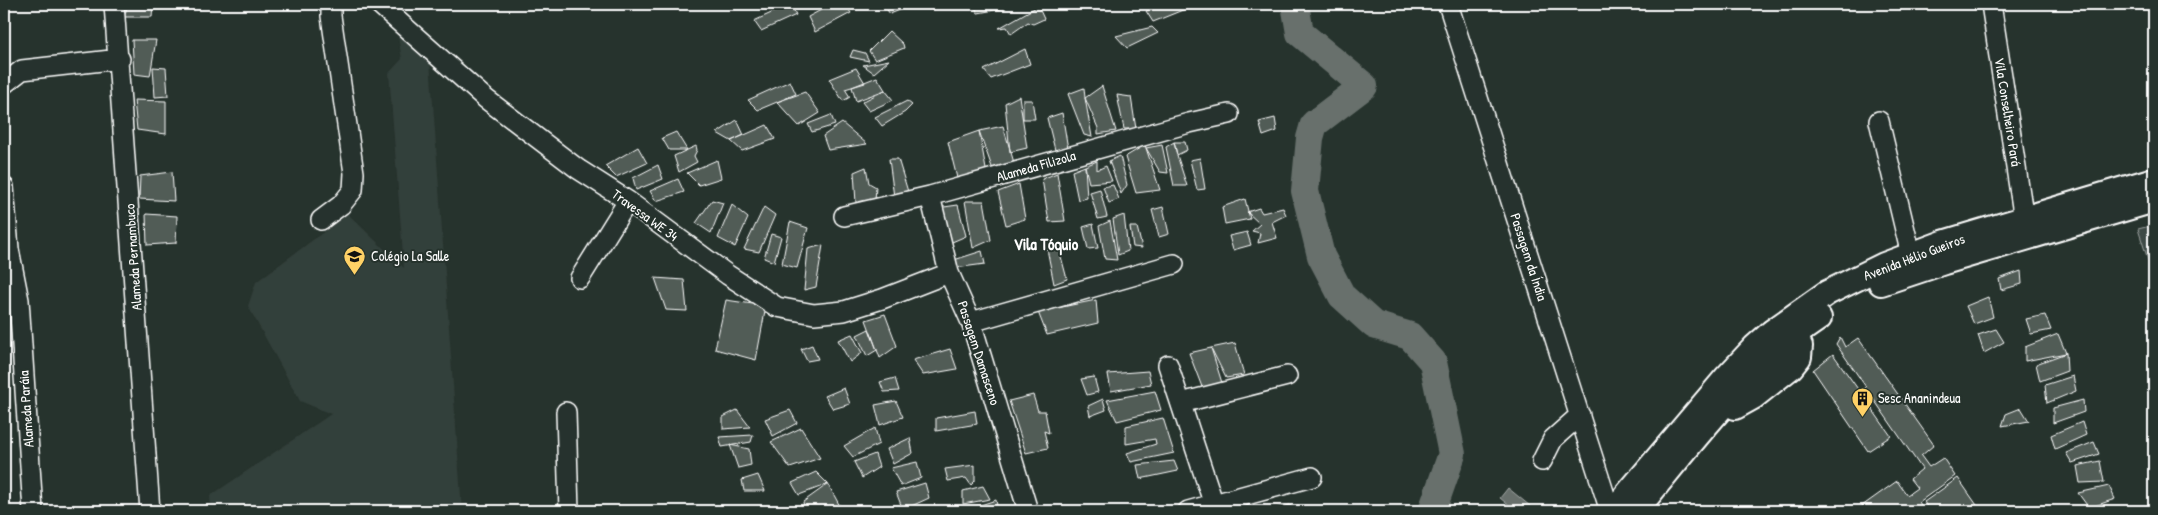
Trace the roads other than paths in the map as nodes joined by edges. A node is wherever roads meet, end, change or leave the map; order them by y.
1 (114, 4) edge
2 (332, 4) edge
3 (379, 4) edge
4 (1448, 4) edge
5 (1991, 4) edge
6 (120, 59) junction
7 (4, 84) edge
8 (1229, 114) dead end
9 (1879, 121) dead end
10 (2154, 180) edge
11 (4, 187) edge
12 (930, 196) junction
13 (2154, 200) edge
14 (628, 202) junction
15 (844, 216) dead end
16 (321, 220) dead end
17 (2024, 220) junction
18 (1911, 255) junction
19 (1174, 264) dead end
20 (948, 273) junction
21 (580, 278) dead end
22 (971, 322) junction
23 (1789, 330) junction
24 (1168, 365) dead end
25 (1287, 376) dead end
26 (1181, 404) junction
27 (566, 412) dead end
28 (1580, 415) junction
29 (1542, 461) dead end
30 (1312, 477) dead end
31 (25, 485) junction
32 (1215, 508) edge
33 (20, 511) edge
34 (33, 511) edge
35 (150, 511) edge
36 (569, 511) edge
37 (1028, 511) edge
38 (1188, 511) edge
39 (1611, 511) edge
40 (1635, 511) edge

1 - 6 street, Alameda Pernambuco
2 - 16 street
3 - 14 street, Travessa WE 34
4 - 28 street, Passagem da Índia
5 - 17 street, Vila Conselheiro Pará
6 - 7 street
6 - 35 street, Alameda Pernambuco
8 - 12 street, Alameda Filizola
9 - 18 street
10 - 17 main road, Avenida Hélio Gueiros
11 - 31 street
12 - 15 street, Alameda Filizola
12 - 20 street, Passagem Damasceno
13 - 23 main road, Avenida Hélio Gueiros
14 - 20 street, Travessa WE 34
14 - 21 street
17 - 18 main road, Avenida Hélio Gueiros
18 - 23 main road, Avenida Hélio Gueiros
19 - 22 street
20 - 22 street, Passagem Damasceno
22 - 37 street, Passagem Damasceno
23 - 39 main road, Avenida Hélio Gueiros
23 - 40 main road
24 - 26 street
25 - 26 street
26 - 32 street
27 - 36 street
28 - 29 street
28 - 39 street, Passagem da Índia
30 - 32 street
31 - 33 street
31 - 34 street
32 - 38 street

